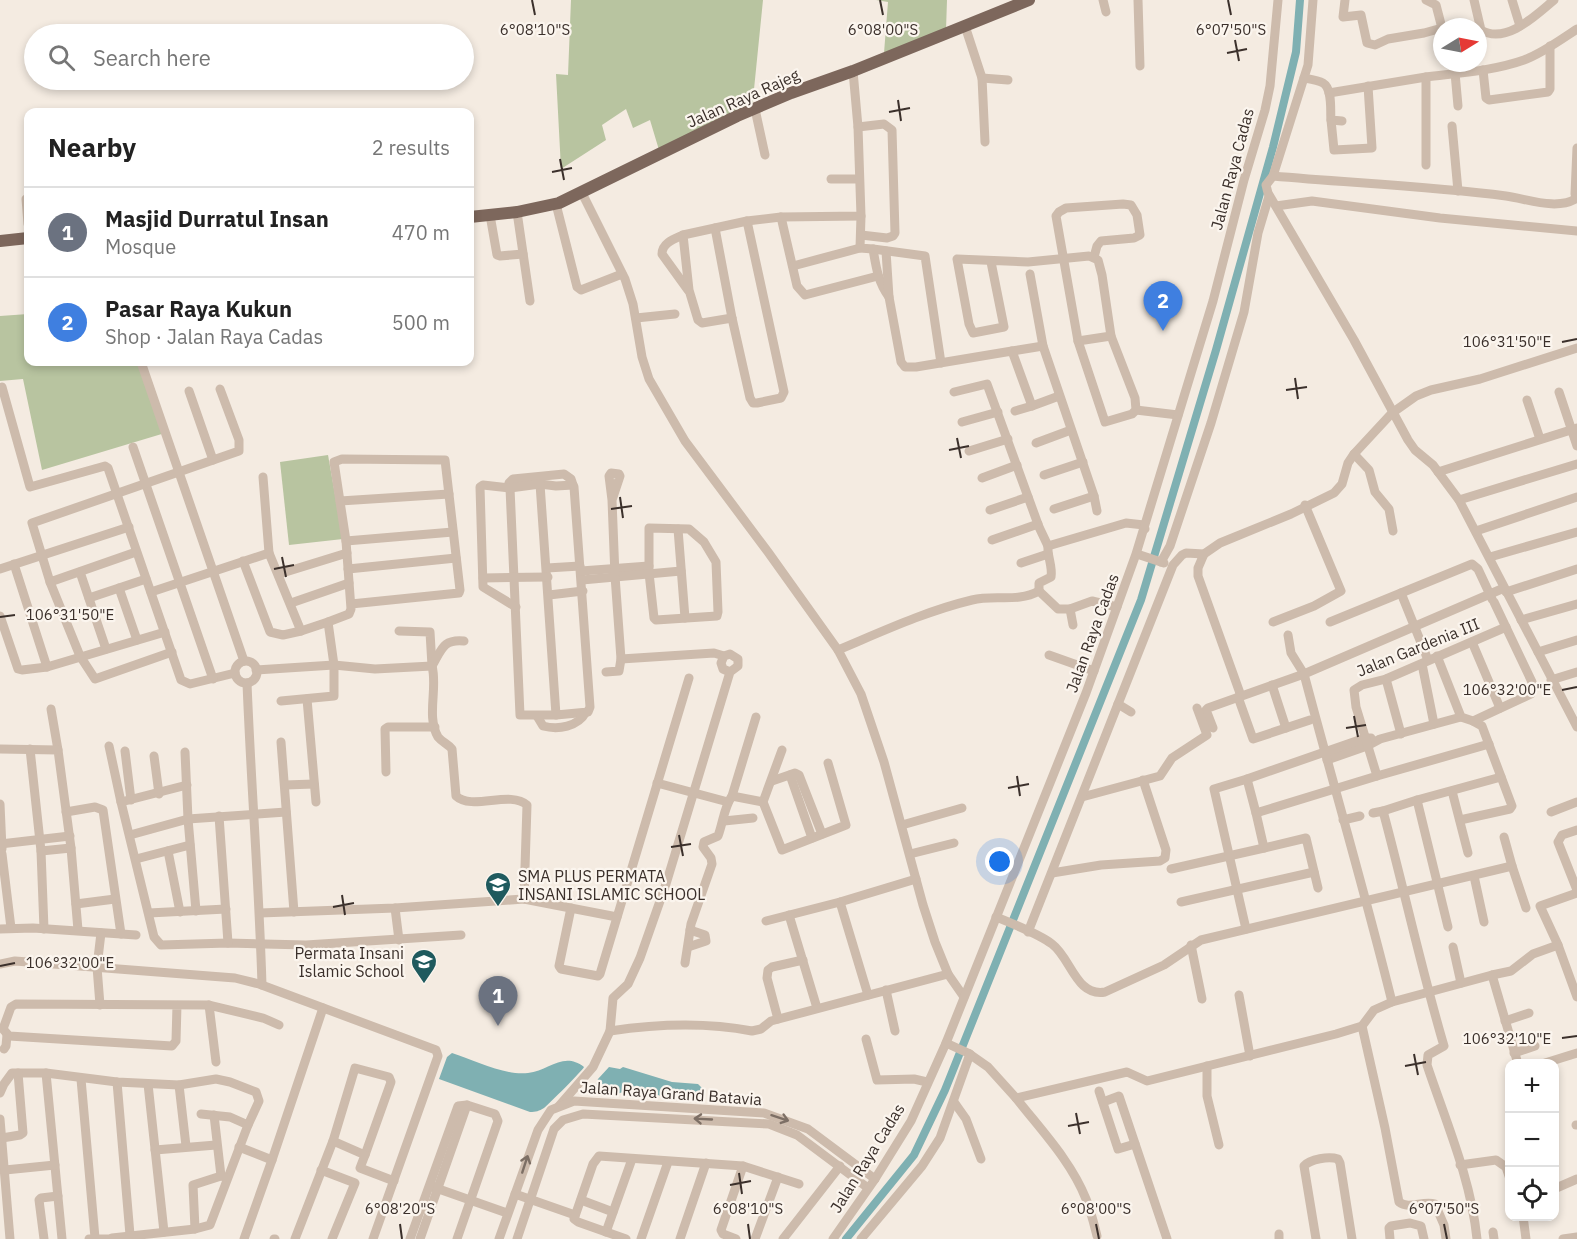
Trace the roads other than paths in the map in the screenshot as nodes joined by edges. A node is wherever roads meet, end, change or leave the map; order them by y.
1 (1029, 0) edge
2 (1102, 0) edge
3 (1138, 0) edge
4 (1278, 0) edge
5 (1313, 0) edge
6 (1345, 0) edge
7 (1426, 0) edge
8 (1474, 0) edge
9 (1512, 0) edge
10 (1548, 2) edge
11 (1106, 12) dead end
12 (1439, 18) edge
13 (965, 26) junction
14 (1520, 26) junction
15 (1577, 29) edge
16 (1433, 30) edge
17 (1550, 46) junction
18 (1140, 66) dead end
19 (1487, 69) edge
20 (853, 71) junction
21 (1464, 72) edge
22 (1483, 72) edge
23 (1455, 73) junction
24 (1426, 77) junction
25 (981, 78) junction
26 (1304, 78) junction
27 (1008, 80) dead end
28 (1368, 86) junction
29 (1329, 93) junction
30 (1458, 106) dead end
31 (755, 109) junction
32 (1331, 120) junction
33 (1342, 121) dead end
34 (1452, 126) dead end
35 (858, 127) junction
36 (985, 142) dead end
37 (1577, 148) edge
38 (765, 155) dead end
39 (1577, 157) edge
40 (1426, 165) dead end
41 (1273, 176) junction
42 (831, 179) dead end
43 (859, 179) junction
44 (1458, 191) junction
45 (1268, 192) junction
46 (582, 193) junction
47 (1577, 198) edge
48 (556, 204) junction
49 (1276, 206) junction
50 (517, 212) junction
51 (490, 215) junction
52 (861, 216) junction
53 (474, 217) edge
54 (782, 217) junction
55 (747, 221) junction
56 (715, 228) junction
57 (1577, 231) edge
58 (683, 235) junction
59 (861, 235) junction
60 (24, 238) edge
61 (0, 241) edge
62 (861, 248) junction
63 (873, 249) junction
64 (886, 251) junction
65 (523, 254) junction
66 (1094, 257) junction
67 (1064, 258) junction
68 (991, 262) junction
69 (793, 266) junction
70 (622, 274) junction
71 (1030, 274) dead end
72 (878, 276) junction
73 (689, 290) junction
74 (889, 297) junction
75 (530, 301) dead end
76 (675, 314) dead end
77 (636, 318) junction
78 (732, 318) junction
79 (1111, 336) junction
80 (1078, 341) junction
81 (1043, 346) junction
82 (1577, 348) edge
83 (1012, 351) junction
84 (941, 363) junction
85 (142, 366) edge
86 (2, 387) dead end
87 (220, 388) dead end
88 (189, 391) dead end
89 (954, 392) dead end
90 (1559, 392) dead end
91 (1059, 396) junction
92 (1527, 400) dead end
93 (1032, 406) junction
94 (1136, 410) junction
95 (1015, 411) dead end
96 (998, 412) junction
97 (1392, 413) junction
98 (1178, 415) junction
99 (962, 422) dead end
100 (1574, 428) edge
101 (1071, 430) junction
102 (1008, 439) junction
103 (1540, 439) junction
104 (1036, 442) dead end
105 (1577, 446) edge
106 (133, 447) dead end
107 (969, 451) dead end
108 (1354, 454) junction
109 (213, 460) junction
110 (1083, 462) junction
111 (1577, 464) edge
112 (1017, 465) junction
113 (180, 471) junction
114 (1438, 472) junction
115 (1044, 475) dead end
116 (263, 477) dead end
117 (982, 477) dead end
118 (147, 483) junction
119 (540, 484) junction
120 (573, 485) junction
121 (509, 487) junction
122 (118, 494) junction
123 (449, 494) junction
124 (1094, 496) junction
125 (1028, 497) junction
126 (1577, 498) edge
127 (612, 500) dead end
128 (1459, 500) junction
129 (340, 501) junction
130 (1305, 505) junction
131 (1054, 509) dead end
132 (990, 510) dead end
133 (1097, 511) dead end
134 (1038, 524) junction
135 (1144, 525) junction
136 (129, 527) junction
137 (678, 529) junction
138 (1393, 531) dead end
139 (1476, 531) junction
140 (453, 532) junction
141 (1577, 532) edge
142 (992, 540) dead end
143 (346, 541) junction
144 (1048, 550) junction
145 (136, 552) junction
146 (269, 553) junction
147 (347, 553) junction
148 (1204, 554) junction
149 (42, 555) junction
150 (1490, 557) junction
151 (456, 558) junction
152 (1151, 559) junction
153 (243, 561) junction
154 (1020, 563) dead end
155 (14, 564) junction
156 (1173, 565) junction
157 (0, 569) edge
158 (348, 569) junction
159 (1577, 569) edge
160 (649, 570) junction
161 (214, 571) junction
162 (681, 571) junction
163 (80, 572) junction
164 (548, 572) junction
165 (581, 572) junction
166 (615, 572) junction
167 (279, 574) junction
168 (515, 576) junction
169 (483, 578) junction
170 (146, 579) junction
171 (50, 582) junction
172 (181, 582) junction
173 (349, 583) junction
174 (119, 588) junction
175 (1124, 588) junction
176 (1505, 590) junction
177 (583, 591) junction
178 (1039, 591) junction
179 (151, 592) junction
180 (1401, 593) junction
181 (549, 595) junction
182 (89, 598) junction
183 (1492, 599) junction
184 (291, 603) junction
185 (351, 604) junction
186 (1577, 604) edge
187 (516, 607) junction
188 (1117, 607) junction
189 (1070, 609) junction
190 (0, 616) edge
191 (685, 618) junction
192 (1521, 620) junction
193 (328, 622) junction
194 (1273, 622) dead end
195 (1330, 622) dead end
196 (1073, 625) dead end
197 (1416, 626) junction
198 (1506, 627) junction
199 (302, 631) junction
200 (399, 631) dead end
201 (165, 632) junction
202 (1288, 635) dead end
203 (136, 640) junction
204 (1577, 640) edge
205 (464, 641) dead end
206 (1472, 642) junction
207 (106, 649) junction
208 (838, 650) junction
209 (172, 652) junction
210 (1539, 652) junction
211 (1049, 655) dead end
212 (80, 656) junction
213 (724, 656) junction
214 (621, 659) junction
215 (1429, 660) junction
216 (244, 661) junction
217 (334, 665) junction
218 (432, 666) junction
219 (47, 667) junction
220 (256, 670) junction
221 (1094, 671) junction
222 (606, 672) dead end
223 (730, 672) junction
224 (1577, 672) edge
225 (235, 673) junction
226 (1304, 674) junction
227 (688, 678) dead end
228 (213, 679) junction
229 (1386, 680) junction
230 (1551, 680) junction
231 (247, 683) junction
232 (1272, 685) junction
233 (1240, 696) junction
234 (307, 699) junction
235 (281, 701) dead end
236 (1118, 704) junction
237 (1197, 708) dead end
238 (1500, 708) junction
239 (51, 710) dead end
240 (586, 712) junction
241 (1131, 712) dead end
242 (556, 715) junction
243 (537, 716) junction
244 (756, 717) dead end
245 (1461, 717) junction
246 (1310, 720) dead end
247 (1473, 721) junction
248 (1434, 724) junction
249 (1577, 727) edge
250 (435, 728) junction
251 (1213, 728) dead end
252 (1286, 728) junction
253 (1401, 734) junction
254 (281, 742) dead end
255 (1366, 742) junction
256 (1489, 744) junction
257 (109, 746) dead end
258 (0, 749) edge
259 (30, 749) junction
260 (58, 750) junction
261 (782, 750) dead end
262 (124, 751) dead end
263 (185, 752) dead end
264 (154, 756) dead end
265 (1326, 756) junction
266 (828, 763) dead end
267 (386, 772) dead end
268 (790, 775) junction
269 (1377, 776) junction
270 (1501, 777) junction
271 (1247, 778) junction
272 (1143, 780) junction
273 (772, 781) junction
274 (657, 783) junction
275 (314, 784) junction
276 (285, 785) junction
277 (187, 786) junction
278 (1335, 788) junction
279 (1452, 791) junction
280 (694, 792) junction
281 (159, 794) junction
282 (1082, 797) junction
283 (730, 799) junction
284 (1417, 800) junction
285 (126, 801) junction
286 (316, 802) dead end
287 (763, 802) junction
288 (1577, 802) edge
289 (0, 804) edge
290 (962, 808) dead end
291 (66, 812) junction
292 (286, 812) junction
293 (1551, 812) dead end
294 (1256, 813) junction
295 (252, 815) junction
296 (219, 816) junction
297 (1360, 816) dead end
298 (753, 818) dead end
299 (188, 819) junction
300 (1343, 820) junction
301 (1460, 820) junction
302 (724, 821) junction
303 (902, 825) junction
304 (1577, 830) edge
305 (822, 834) junction
306 (130, 835) junction
307 (70, 836) junction
308 (1504, 837) dead end
309 (812, 838) junction
310 (40, 839) junction
311 (954, 843) dead end
312 (190, 844) junction
313 (71, 848) junction
314 (1264, 848) junction
315 (1, 849) edge
316 (41, 851) junction
317 (168, 851) junction
318 (1468, 853) dead end
319 (910, 854) junction
320 (1229, 855) junction
321 (136, 859) junction
322 (1512, 866) junction
323 (1171, 869) dead end
324 (1314, 872) junction
325 (1052, 873) junction
326 (1474, 876) junction
327 (916, 879) junction
328 (1439, 884) junction
329 (1318, 888) dead end
330 (1237, 890) junction
331 (1405, 891) junction
332 (1577, 892) edge
333 (115, 899) junction
334 (524, 899) junction
335 (1367, 900) junction
336 (840, 902) junction
337 (1181, 903) dead end
338 (76, 904) junction
339 (395, 908) junction
340 (571, 908) junction
341 (1526, 908) dead end
342 (226, 909) junction
343 (196, 910) junction
344 (180, 912) junction
345 (294, 912) junction
346 (149, 913) junction
347 (260, 913) junction
348 (789, 915) junction
349 (617, 917) junction
350 (1000, 919) junction
351 (766, 921) dead end
352 (1484, 922) dead end
353 (1448, 927) dead end
354 (11, 928) junction
355 (0, 929) edge
356 (44, 929) junction
357 (1246, 929) junction
358 (78, 930) junction
359 (690, 930) junction
360 (1025, 930) junction
361 (101, 933) junction
362 (121, 934) junction
363 (136, 935) dead end
364 (461, 935) dead end
365 (399, 940) junction
366 (228, 943) junction
367 (261, 945) junction
368 (1191, 945) junction
369 (1558, 945) junction
370 (688, 947) junction
371 (1453, 947) dead end
372 (804, 960) junction
373 (685, 963) dead end
374 (0, 964) edge
375 (98, 967) junction
376 (948, 974) junction
377 (1492, 975) junction
378 (1461, 983) junction
379 (262, 985) junction
380 (886, 990) junction
381 (1428, 991) junction
382 (868, 995) junction
383 (1239, 995) dead end
384 (964, 997) junction
385 (1577, 997) edge
386 (1202, 999) dead end
387 (1392, 1002) junction
388 (100, 1005) junction
389 (177, 1005) junction
390 (209, 1005) junction
391 (323, 1008) junction
392 (818, 1008) junction
393 (1529, 1013) dead end
394 (778, 1019) junction
395 (1505, 1021) junction
396 (279, 1025) dead end
397 (1362, 1026) junction
398 (610, 1030) junction
399 (896, 1031) dead end
400 (7, 1035) junction
401 (866, 1039) dead end
402 (950, 1045) junction
403 (1534, 1046) dead end
404 (4, 1049) dead end
405 (1514, 1053) junction
406 (1577, 1053) edge
407 (969, 1054) junction
408 (1250, 1056) junction
409 (1516, 1059) edge
410 (1558, 1059) edge
411 (216, 1062) dead end
412 (1208, 1066) junction
413 (18, 1073) junction
414 (46, 1073) junction
415 (81, 1079) junction
416 (117, 1082) junction
417 (927, 1082) junction
418 (148, 1084) junction
419 (180, 1085) junction
420 (1099, 1091) dead end
421 (0, 1093) edge
422 (1016, 1098) junction
423 (597, 1102) junction
424 (954, 1102) junction
425 (1103, 1102) junction
426 (559, 1106) junction
427 (201, 1114) dead end
428 (596, 1114) junction
429 (214, 1115) junction
430 (0, 1119) edge
431 (248, 1125) junction
432 (2, 1138) junction
433 (333, 1141) junction
434 (1135, 1144) junction
435 (216, 1145) junction
436 (1219, 1145) dead end
437 (186, 1146) junction
438 (239, 1147) junction
439 (155, 1150) junction
440 (365, 1155) junction
441 (632, 1159) junction
442 (981, 1159) dead end
443 (272, 1160) junction
444 (668, 1162) junction
445 (706, 1163) junction
446 (55, 1165) junction
447 (1460, 1165) junction
448 (743, 1166) junction
449 (840, 1166) junction
450 (1506, 1167) edge
451 (360, 1168) junction
452 (4, 1170) junction
453 (321, 1170) junction
454 (224, 1177) junction
455 (778, 1177) junction
456 (875, 1179) junction
457 (1577, 1179) edge
458 (394, 1181) junction
459 (355, 1183) junction
460 (799, 1184) dead end
461 (433, 1187) junction
462 (1559, 1187) edge
463 (868, 1188) junction
464 (515, 1194) junction
465 (58, 1196) junction
466 (530, 1199) junction
467 (470, 1200) junction
468 (581, 1200) junction
469 (613, 1212) junction
470 (507, 1214) junction
471 (575, 1215) junction
472 (1523, 1221) edge
473 (195, 1229) junction
474 (164, 1232) junction
475 (606, 1232) junction
476 (130, 1235) junction
477 (1097, 1236) dead end
478 (1577, 1237) edge
479 (95, 1238) edge
480 (10, 1239) edge
481 (44, 1239) edge
482 (63, 1239) edge
483 (89, 1239) edge
484 (112, 1239) edge
485 (244, 1239) edge
486 (295, 1239) edge
487 (332, 1239) edge
488 (374, 1239) edge
489 (410, 1239) edge
490 (420, 1239) edge
491 (457, 1239) edge
492 (499, 1239) edge
493 (517, 1239) edge
494 (626, 1239) edge
495 (641, 1239) edge
496 (680, 1239) edge
497 (736, 1239) edge
498 (755, 1239) edge
499 (783, 1239) edge
500 (833, 1239) edge
501 (861, 1239) edge
502 (1167, 1239) edge
503 (1316, 1239) edge
504 (1352, 1239) edge
505 (1390, 1239) edge
506 (1424, 1239) edge
507 (1446, 1239) edge
508 (1477, 1239) edge
509 (1526, 1239) edge
510 (1563, 1239) edge

1 - 13 main road, Jalan Raya Rajeg
2 - 11 street
3 - 18 street
4 - 98 street, Jalan Raya Cadas
5 - 26 street
6 - 16 street
7 - 12 street
8 - 14 street
9 - 14 street
10 - 14 street
13 - 20 main road, Jalan Raya Rajeg
13 - 25 street
15 - 17 street
17 - 19 street
17 - 22 street
20 - 31 main road, Jalan Raya Rajeg
20 - 35 street
21 - 23 street
23 - 24 street
23 - 30 street
24 - 28 street
24 - 40 street
25 - 27 street
25 - 36 street
26 - 29 street
26 - 41 street
28 - 29 street
28 - 32 street
29 - 32 street
31 - 38 street
31 - 46 main road, Jalan Raya Rajeg
32 - 33 street
34 - 44 street
35 - 43 street
35 - 59 street
37 - 39 street
39 - 47 street
41 - 44 street
41 - 45 street
42 - 43 street
43 - 52 street
44 - 47 street
45 - 49 street
45 - 152 street
46 - 48 main road, Jalan Raya Rajeg
46 - 70 street
48 - 50 main road, Jalan Raya Rajeg
48 - 70 street
49 - 57 street
49 - 97 street
50 - 51 main road, Jalan Raya Rajeg
50 - 65 street
51 - 53 main road, Jalan Raya Rajeg
51 - 65 street
52 - 54 street
52 - 59 street
54 - 55 street
54 - 69 street
55 - 56 street
55 - 78 street
56 - 58 street
56 - 78 street
58 - 73 street
58 - 73 street
59 - 62 street
60 - 61 main road
62 - 63 street
62 - 69 street
63 - 64 street
63 - 72 street
64 - 74 street
64 - 84 street
65 - 75 street
66 - 67 street
66 - 67 street
66 - 79 street
67 - 68 street
67 - 80 street
68 - 68 street
69 - 72 street
70 - 77 street
71 - 81 street
72 - 74 street
73 - 78 street
74 - 84 street
76 - 77 street
77 - 208 street
79 - 80 street
79 - 94 street
80 - 94 street
81 - 83 street
81 - 91 street
82 - 97 street
83 - 84 street
83 - 93 street
85 - 113 street
86 - 122 street
87 - 109 street
88 - 109 street
89 - 96 street
90 - 100 street
91 - 93 street
91 - 101 street
92 - 103 street
93 - 95 street
94 - 98 street
96 - 99 street
96 - 102 street
97 - 108 street
97 - 114 street
98 - 135 street, Jalan Raya Cadas
100 - 103 street
100 - 105 street
101 - 104 street
101 - 110 street
102 - 107 street
102 - 112 street
103 - 114 street
106 - 118 street
108 - 130 street
108 - 138 street
109 - 113 street
110 - 115 street
110 - 124 street
111 - 128 street
112 - 117 street
112 - 125 street
113 - 118 street
113 - 161 street
114 - 128 street
116 - 146 street
118 - 122 street
118 - 172 street
119 - 120 street
119 - 121 street
119 - 164 street
120 - 121 street
120 - 165 street
121 - 168 street
121 - 169 street
122 - 136 street
122 - 149 street
123 - 129 street
123 - 129 street
123 - 140 street
124 - 131 street
124 - 133 street
125 - 132 street
125 - 134 street
126 - 139 street
127 - 166 street
128 - 139 street
129 - 143 street
130 - 148 street
130 - 194 street
134 - 142 street
134 - 144 street
135 - 144 street
135 - 152 street
135 - 175 street, Jalan Raya Cadas
136 - 145 street
136 - 149 street
137 - 160 street
137 - 162 street
137 - 191 street
139 - 150 street
140 - 143 street
140 - 151 street
141 - 150 street
143 - 147 street
144 - 154 street
144 - 178 street
145 - 163 street
145 - 170 street
146 - 153 street
146 - 167 street
147 - 158 street
147 - 167 street
148 - 156 street
148 - 233 street
149 - 155 street
149 - 171 street
150 - 176 street
151 - 158 street
151 - 185 street
152 - 156 street
152 - 175 street
153 - 161 street
153 - 199 street
155 - 157 street
155 - 219 street
156 - 236 street
158 - 173 street
159 - 176 street
160 - 162 street
160 - 166 street
160 - 191 street
161 - 172 street
161 - 216 street
162 - 191 street
163 - 171 street
163 - 182 street
164 - 165 street
164 - 168 street
164 - 181 street
165 - 166 street
165 - 177 street
166 - 214 street
167 - 184 street
168 - 169 street
168 - 187 street
169 - 187 street
170 - 174 street
170 - 179 street
171 - 212 street
172 - 179 street
172 - 228 street
173 - 184 street
173 - 185 street
174 - 182 street
174 - 203 street
175 - 188 street, Jalan Raya Cadas
176 - 183 street
176 - 192 street
177 - 181 street
177 - 240 street
178 - 189 street
178 - 208 street
179 - 201 street
180 - 183 street
180 - 195 street
180 - 197 street
181 - 242 street
182 - 207 street
183 - 197 street
183 - 198 street
184 - 199 street
185 - 193 street
186 - 192 street
187 - 243 street
188 - 189 street
188 - 221 street, Jalan Raya Cadas
189 - 196 street
190 - 219 street
192 - 210 street
193 - 199 street
193 - 217 street
197 - 215 street
197 - 226 street
198 - 206 street, Jalan Gardenia III
198 - 238 street
200 - 218 street
201 - 203 street
201 - 209 street
202 - 226 street
203 - 207 street
204 - 210 street
205 - 218 street
206 - 215 street, Jalan Gardenia III
206 - 238 street
207 - 212 street
208 - 303 street
209 - 212 street
209 - 228 street
210 - 230 street
211 - 221 street
212 - 219 street
213 - 214 street
213 - 223 street
213 - 223 street
214 - 222 street
215 - 229 street, Jalan Gardenia III
215 - 245 street
215 - 248 street
216 - 220 street
216 - 225 street
217 - 218 street
217 - 220 street
217 - 234 street
218 - 250 street
220 - 231 street
221 - 350 street, Jalan Raya Cadas
223 - 280 street
224 - 230 street
225 - 228 street
225 - 231 street
226 - 232 street
226 - 265 street
227 - 274 street
229 - 253 street
229 - 255 street, Jalan Gardenia III
230 - 249 street
231 - 295 street
232 - 233 street
232 - 252 street
233 - 251 street
233 - 252 street
234 - 235 street
234 - 275 street
236 - 241 street
236 - 282 street
237 - 272 street
238 - 247 street
239 - 260 street
240 - 242 street
240 - 243 street
242 - 243 street
244 - 283 street
245 - 247 street
245 - 248 street
246 - 252 street
247 - 256 street
248 - 253 street
250 - 267 street
250 - 334 street
253 - 255 street
254 - 276 street
255 - 265 street
255 - 269 street
256 - 269 street
256 - 270 street
257 - 285 street
258 - 259 street
259 - 260 street
259 - 310 street
260 - 291 street
261 - 273 street
262 - 285 street
263 - 277 street
264 - 281 street
265 - 271 street
265 - 278 street
266 - 305 street
268 - 273 street
268 - 305 street
268 - 309 street
269 - 278 street
270 - 279 street
270 - 301 street
271 - 294 street
271 - 320 street
272 - 282 street
272 - 325 street
273 - 287 street
274 - 280 street
274 - 349 street
275 - 276 street
275 - 286 street
276 - 292 street
277 - 281 street
277 - 299 street
278 - 294 street
278 - 300 street
279 - 284 street
279 - 301 street
280 - 283 street
280 - 398 street
281 - 285 street
282 - 325 street
283 - 287 street
283 - 302 street
284 - 328 street
284 - 331 street
285 - 306 street
287 - 309 street
288 - 293 street
289 - 315 street
290 - 303 street
291 - 307 street
291 - 333 street
292 - 295 street
292 - 345 street
294 - 314 street
295 - 296 street
295 - 347 street
296 - 299 street
296 - 342 street
297 - 300 street
298 - 302 street
299 - 306 street
299 - 312 street
300 - 335 street
301 - 318 street
302 - 359 street
303 - 319 street
304 - 332 street
305 - 309 street
306 - 321 street
307 - 310 street
307 - 313 street
308 - 322 street
310 - 315 street
310 - 316 street
311 - 319 street
312 - 317 street
312 - 343 street
313 - 316 street
313 - 338 street
314 - 320 street
314 - 324 street
315 - 354 street
316 - 356 street
317 - 321 street
317 - 344 street
319 - 327 street
320 - 323 street
320 - 330 street
321 - 346 street
322 - 326 street
322 - 341 street
324 - 329 street
324 - 330 street
325 - 360 street
326 - 328 street
326 - 352 street
327 - 336 street
327 - 376 street
328 - 331 street
328 - 353 street
330 - 337 street
330 - 357 street
331 - 335 street
331 - 381 street
332 - 369 street
333 - 338 street
333 - 362 street
334 - 339 street
334 - 340 street
335 - 357 street
335 - 387 street
336 - 348 street
336 - 382 street
338 - 358 street
339 - 345 street
339 - 365 street
340 - 349 street
340 - 349 street
342 - 343 street
342 - 366 street
343 - 344 street
344 - 346 street
345 - 347 street
346 - 366 street
347 - 367 street
348 - 351 street
348 - 372 street
350 - 360 street
350 - 384 street, Jalan Raya Cadas
354 - 355 street
354 - 356 street
356 - 358 street
357 - 368 street
358 - 361 street
359 - 370 street
359 - 370 street
360 - 368 street
361 - 362 street
361 - 375 street
362 - 363 street
364 - 365 street
365 - 367 street
366 - 367 street
367 - 379 street
368 - 386 street
369 - 377 street
369 - 385 street
370 - 373 street
371 - 378 street
372 - 392 street
372 - 394 street
374 - 375 street
375 - 379 street
375 - 388 street
376 - 380 street
376 - 384 street
377 - 378 street
377 - 395 street
378 - 381 street
379 - 391 street
380 - 382 street
380 - 399 street
381 - 387 street
381 - 447 street
382 - 392 street
383 - 408 street
384 - 402 street, Jalan Raya Cadas
387 - 397 street
388 - 389 street
388 - 400 street
389 - 390 street
389 - 400 street
390 - 396 street
390 - 411 street
391 - 443 street
391 - 458 street
392 - 394 street
393 - 395 street
394 - 398 street
395 - 405 street
397 - 408 street
397 - 507 street
398 - 426 street
400 - 404 street
401 - 417 street
402 - 407 street
402 - 417 street, Jalan Raya Cadas
403 - 405 street
405 - 409 street
406 - 410 street
407 - 422 street
407 - 424 street
408 - 412 street
412 - 422 street
412 - 436 street
413 - 414 street
413 - 421 street
413 - 432 street
414 - 415 street
414 - 446 street
415 - 416 street
415 - 479 street
416 - 418 street
416 - 476 street
417 - 456 street, Jalan Raya Cadas
418 - 419 street
418 - 439 street
419 - 431 street
419 - 437 street
420 - 425 street
422 - 477 street
423 - 426 street, Jalan Raya Grand Batavia
423 - 428 street
423 -> 456 street, Jalan Raya Grand Batavia
424 - 442 street
424 - 501 street
425 - 434 street
425 - 434 street
464 -> 426 street, Jalan Raya Grand Batavia
427 - 429 street
449 -> 428 street, Jalan Raya Grand Batavia
428 - 466 street, Jalan Raya Grand Batavia
429 - 431 street
429 - 435 street
430 - 432 street
431 - 438 street
432 - 452 street
433 - 440 street
433 - 440 street
433 - 453 street
434 - 502 street
435 - 437 street
435 - 454 street
437 - 439 street
438 - 443 street
438 - 454 street
439 - 474 street
440 - 451 street
441 - 444 street
441 - 468 street
441 - 469 street
443 - 485 street
444 - 445 street
444 - 495 street
445 - 448 street
445 - 496 street
446 - 452 street
446 - 465 street
447 - 450 street
447 - 508 street
448 - 455 street
448 - 497 street
449 - 463 street, Jalan Raya Grand Batavia
449 - 499 street
451 - 458 street
451 - 459 street
452 - 480 street
453 - 459 street
453 - 486 street
454 - 473 street
454 - 473 street
455 - 460 street
455 - 498 street
456 - 463 street, Jalan Raya Cadas
457 - 462 street
458 - 488 street
459 - 487 street
461 - 467 street
461 - 467 street
461 - 489 street
461 - 490 street
463 - 500 street, Jalan Raya Cadas
464 - 466 street
464 - 470 street, Jalan Raya Grand Batavia
465 - 481 street
465 - 482 street
466 - 471 street
466 - 493 street, Jalan Raya Grand Batavia
467 - 470 street
467 - 491 street
468 - 469 street
468 - 471 street
469 - 475 street
470 - 492 street, Jalan Raya Grand Batavia
471 - 475 street
472 - 509 street
473 - 474 street
474 - 476 street
475 - 494 street
476 - 484 street
478 - 510 street
479 - 483 street
479 - 484 street
503 - 504 street
505 - 506 street

